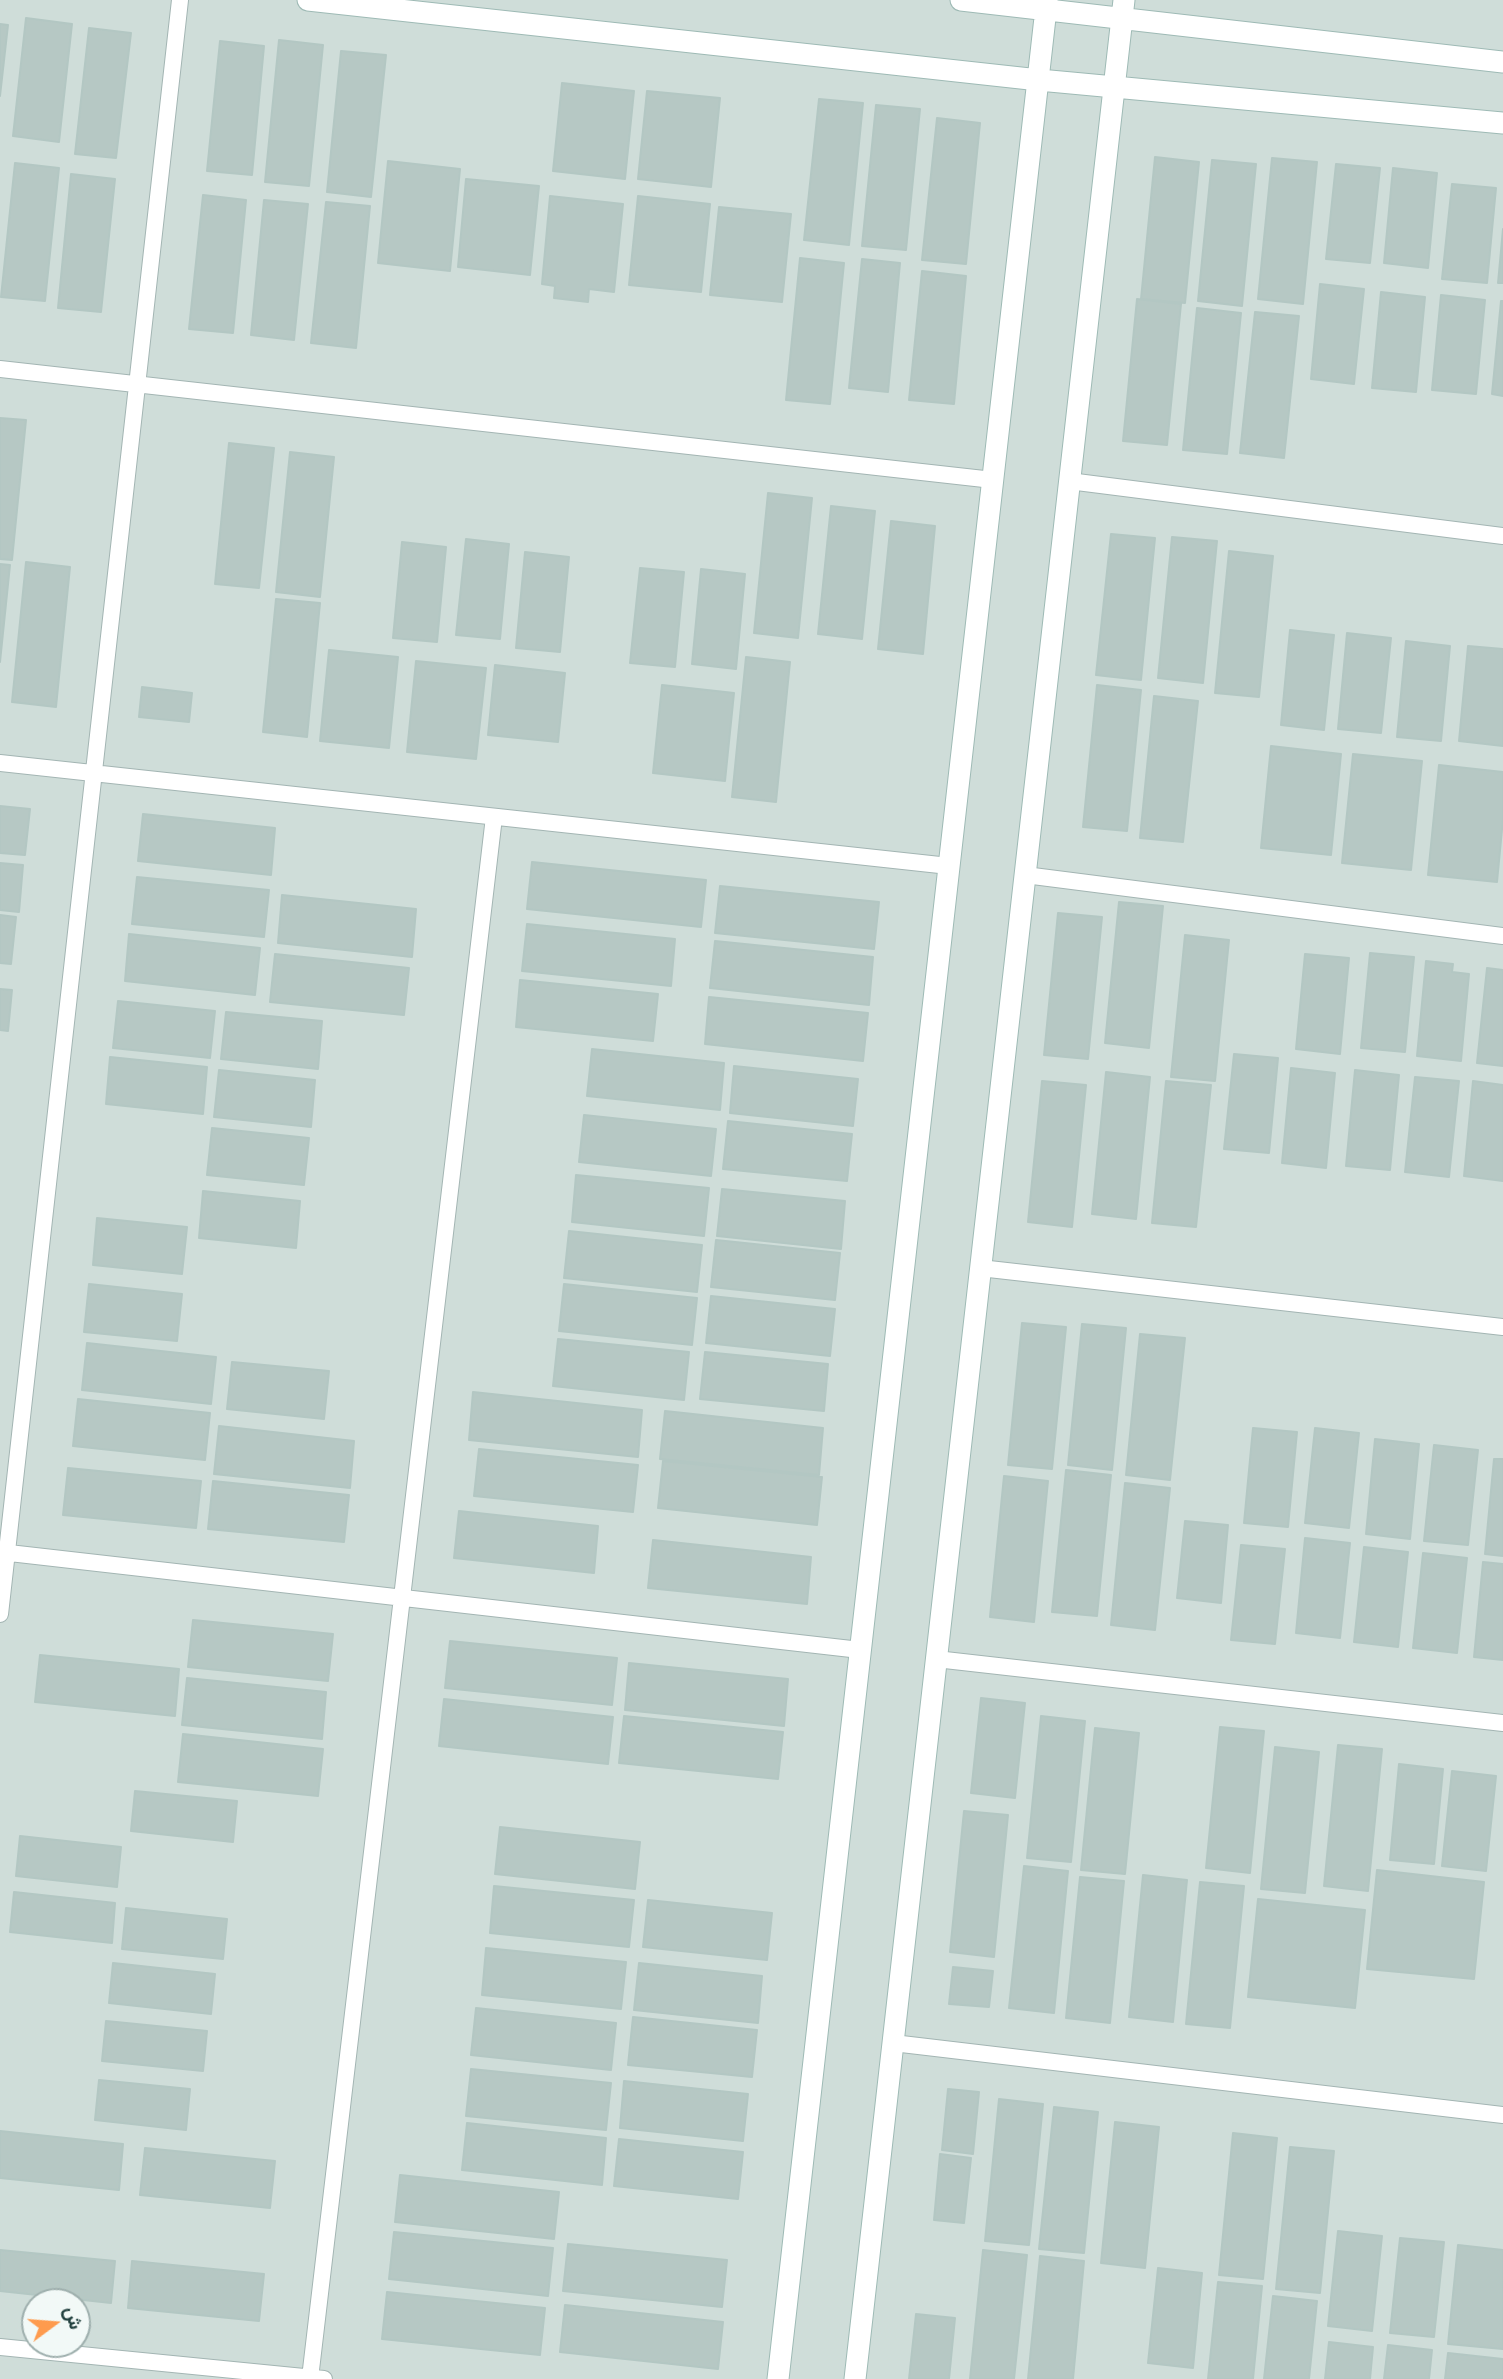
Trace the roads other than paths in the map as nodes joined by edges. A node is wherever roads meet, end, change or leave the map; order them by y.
1 (180, 0) edge
2 (308, 0) edge
3 (961, 0) edge
4 (1047, 5) edge
5 (1123, 9) edge
6 (1503, 62) edge
7 (1038, 80) junction
8 (1114, 85) junction
9 (1503, 123) edge
10 (0, 369) edge
11 (137, 384) junction
12 (993, 480) junction
13 (1069, 481) junction
14 (1503, 536) edge
15 (0, 763) edge
16 (94, 774) junction
17 (494, 817) junction
18 (949, 866) junction
19 (1025, 875) junction
20 (1503, 936) edge
21 (980, 1268) junction
22 (1503, 1327) edge
23 (3, 1553) edge
24 (403, 1598) junction
25 (0, 1614) edge
26 (860, 1650) junction
27 (936, 1659) junction
28 (1503, 1723) edge
29 (893, 2043) junction
30 (1503, 2115) edge
31 (0, 2347) edge
32 (317, 2378) edge
33 (778, 2379) edge
34 (855, 2379) edge

1 - 11 lane
2 - 7 street
3 - 4 street
4 - 5 street
4 - 7 street
5 - 6 street
5 - 8 street
7 - 8 street
7 - 12 street
8 - 9 street
8 - 13 street
10 - 11 lane
11 - 12 lane
11 - 16 lane
12 - 18 street
13 - 14 lane
13 - 19 street
15 - 16 lane
16 - 17 lane
16 - 23 lane
17 - 18 lane
17 - 24 lane
18 - 26 street
19 - 20 lane
19 - 21 street
21 - 22 lane
21 - 27 street
23 - 24 lane
23 - 25 lane
24 - 26 lane
24 - 32 lane
26 - 33 street
27 - 28 lane
27 - 29 street
29 - 30 lane
29 - 34 street
31 - 32 lane

